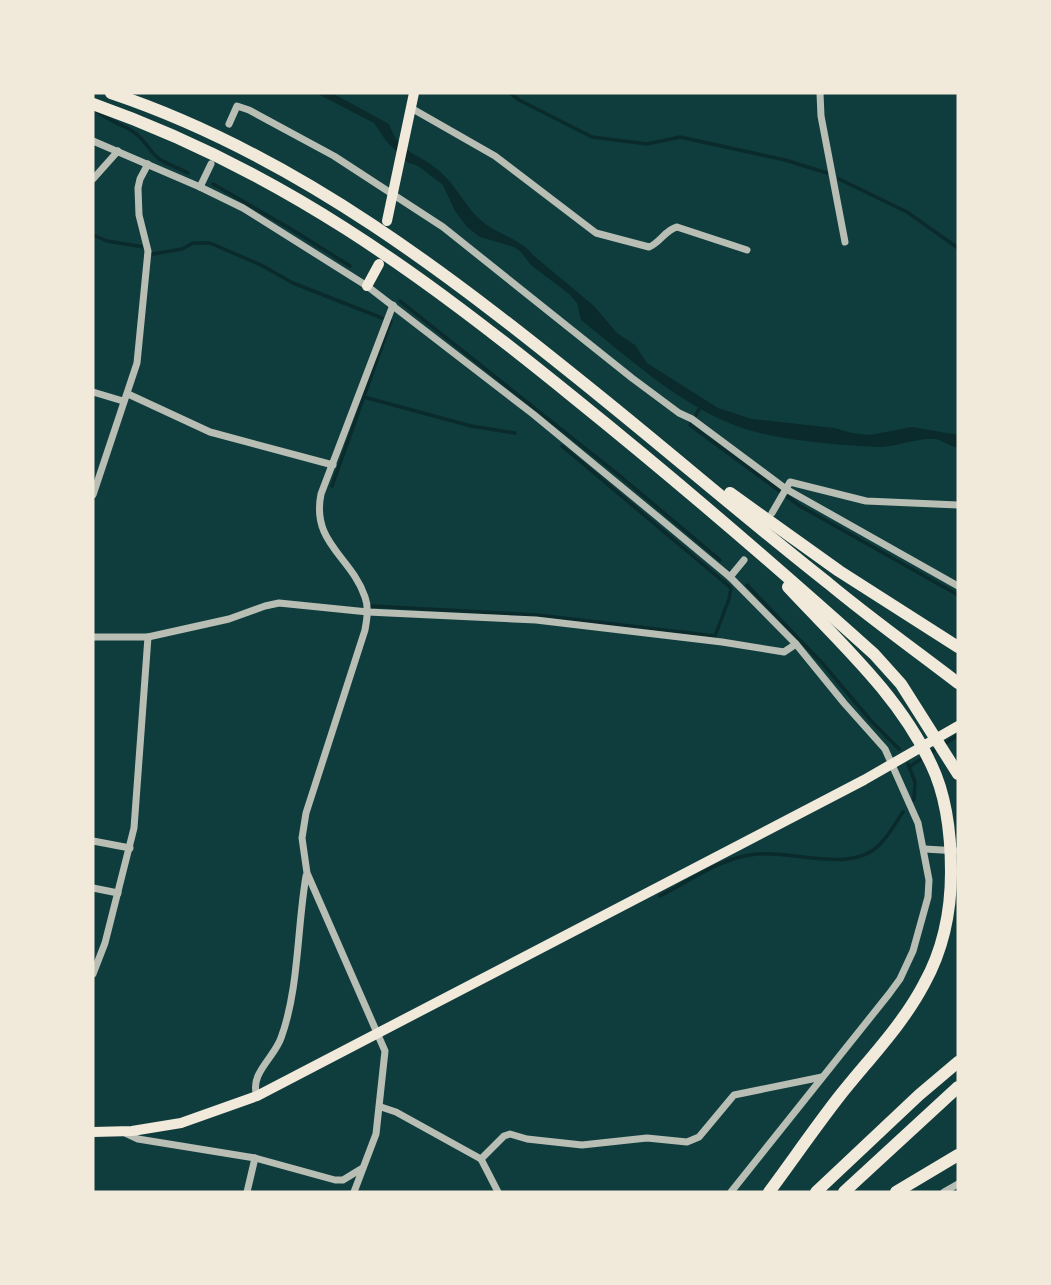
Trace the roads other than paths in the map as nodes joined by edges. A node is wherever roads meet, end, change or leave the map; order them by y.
1 (111, 93) edge
2 (414, 93) edge
3 (820, 93) edge
4 (93, 104) edge
5 (410, 111) junction
6 (229, 124) dead end
7 (93, 141) edge
8 (116, 150) junction
9 (148, 164) junction
10 (211, 164) dead end
11 (93, 179) edge
12 (201, 187) junction
13 (394, 190) junction
14 (387, 221) dead end
15 (845, 242) dead end
16 (747, 250) dead end
17 (379, 264) dead end
18 (367, 286) junction
19 (393, 305) junction
20 (93, 392) edge
21 (125, 398) junction
22 (647, 434) junction
23 (333, 465) junction
24 (784, 492) junction
25 (93, 495) edge
26 (958, 505) edge
27 (772, 513) dead end
28 (755, 551) junction
29 (744, 560) dead end
30 (730, 578) junction
31 (958, 586) edge
32 (368, 612) junction
33 (148, 637) junction
34 (93, 638) edge
35 (796, 644) junction
36 (958, 647) edge
37 (958, 683) edge
38 (958, 726) edge
39 (893, 764) junction
40 (958, 774) edge
41 (93, 841) edge
42 (130, 848) junction
43 (925, 849) junction
44 (958, 851) edge
45 (307, 873) junction
46 (93, 888) edge
47 (118, 893) junction
48 (93, 974) edge
49 (377, 1033) junction
50 (958, 1062) edge
51 (822, 1077) junction
52 (958, 1087) edge
53 (257, 1096) junction
54 (381, 1107) junction
55 (122, 1131) junction
56 (93, 1132) edge
57 (958, 1155) edge
58 (255, 1158) junction
59 (481, 1159) junction
60 (361, 1169) junction
61 (958, 1184) edge
62 (247, 1192) edge
63 (354, 1192) edge
64 (498, 1192) edge
65 (731, 1192) edge
66 (769, 1192) edge
67 (816, 1192) edge
68 (844, 1192) edge
69 (896, 1192) edge
70 (944, 1192) edge

1 - 22 highway
2 - 5 main road
3 - 15 street
4 - 28 highway
5 - 13 main road
5 - 16 street
6 - 13 street
7 - 8 street
8 - 9 street
8 - 11 street
9 - 12 street
9 - 21 street
10 - 12 street
12 - 18 street
13 - 14 main road
13 - 24 street
17 - 18 main road
18 - 19 street
19 - 23 street
19 - 30 street
20 - 21 street
21 - 23 street
21 - 25 street
22 - 36 highway
22 - 37 highway
23 - 32 street
24 - 26 street
24 - 27 street
24 - 31 street
28 - 40 highway
28 - 66 highway
29 - 30 street
30 - 35 street
32 - 33 street
32 - 35 street
32 - 45 street
33 - 34 street
33 - 42 street
35 - 39 street
38 - 39 main road
39 - 43 street
39 - 49 main road
41 - 42 street
42 - 47 street
43 - 44 street
43 - 51 street
45 - 49 street
45 - 53 street
46 - 47 street
47 - 48 street
49 - 53 main road
49 - 54 street
50 - 67 highway
51 - 59 street
51 - 65 street
52 - 68 highway
53 - 55 main road
54 - 59 street
54 - 60 street
55 - 56 main road
55 - 58 street
57 - 69 highway
58 - 60 street
58 - 62 street
59 - 64 street
60 - 63 street
61 - 70 street

